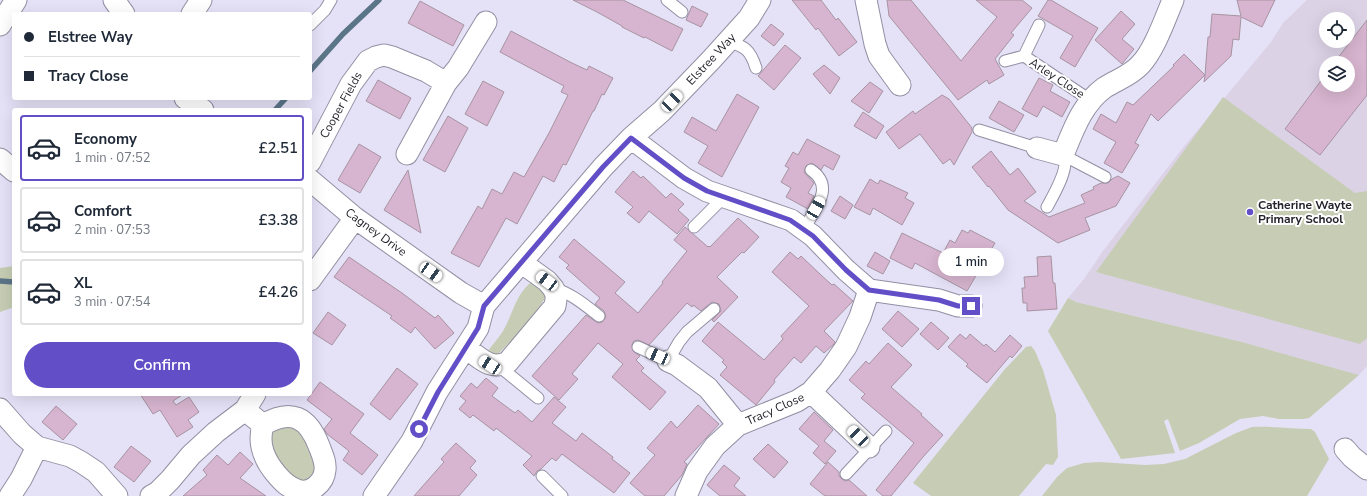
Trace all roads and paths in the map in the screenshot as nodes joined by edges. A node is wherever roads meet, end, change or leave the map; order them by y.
1 (16, 0) edge
2 (114, 0) edge
3 (201, 0) edge
4 (331, 0) edge
5 (668, 0) edge
6 (760, 0) edge
7 (866, 0) edge
8 (1173, 0) edge
9 (123, 12) edge
10 (193, 12) edge
11 (682, 12) dead end
12 (486, 22) dead end
13 (312, 23) edge
14 (0, 25) edge
15 (1039, 25) dead end
16 (728, 41) junction
17 (1024, 56) junction
18 (1006, 61) dead end
19 (756, 68) dead end
20 (446, 83) junction
21 (900, 85) dead end
22 (188, 100) edge
23 (1090, 100) junction
24 (200, 108) edge
25 (979, 130) dead end
26 (631, 138) junction
27 (1037, 148) joint
28 (407, 154) dead end
29 (1063, 155) junction
30 (312, 158) edge
31 (0, 159) edge
32 (12, 169) edge
33 (811, 170) dead end
34 (1105, 177) dead end
35 (312, 182) edge
36 (724, 197) junction
37 (1046, 207) dead end
38 (355, 218) junction
39 (694, 227) dead end
40 (804, 229) junction
41 (522, 263) junction
42 (312, 277) edge
43 (553, 288) junction
44 (869, 290) junction
45 (484, 306) junction
46 (971, 306) dead end
47 (714, 309) dead end
48 (600, 316) dead end
49 (638, 347) dead end
50 (466, 348) junction
51 (668, 361) junction
52 (499, 366) junction
53 (811, 392) junction
54 (538, 398) dead end
55 (250, 402) edge
56 (0, 409) edge
57 (263, 425) dead end
58 (738, 425) junction
59 (886, 431) dead end
60 (36, 447) junction
61 (870, 447) junction
62 (1345, 449) dead end
63 (1367, 469) edge
64 (846, 474) dead end
65 (542, 476) dead end
66 (10, 496) edge
67 (117, 496) edge
68 (151, 496) edge
69 (374, 496) edge
70 (562, 496) edge
71 (686, 496) edge

1 - 14 street
2 - 9 street
3 - 10 street
4 - 13 lane
5 - 11 lane
6 - 16 street, Elstree Way
7 - 21 street
8 - 23 street, Arley Close
12 - 20 street
15 - 17 lane
16 - 19 lane
16 - 26 street, Elstree Way
17 - 18 lane
17 - 23 lane, Arley Close
20 - 28 street
20 - 30 street, Cooper Fields
22 - 24 street
23 - 29 street, Arley Close
25 - 27 lane
26 - 36 street
26 - 41 street, Elstree Way
27 - 29 street
29 - 34 lane
29 - 37 lane
31 - 32 street
33 - 40 lane
35 - 38 street, Cagney Drive
36 - 39 lane
36 - 40 street
38 - 42 street
38 - 45 street, Cagney Drive
40 - 44 street
41 - 43 street
41 - 45 street, Elstree Way
43 - 48 lane
43 - 52 street
44 - 46 street
44 - 53 street, Tracy Close
45 - 50 street, Elstree Way
47 - 51 lane
49 - 51 lane
50 - 52 street
50 - 69 street, Elstree Way
51 - 58 street, Tracy Close
52 - 54 lane
53 - 58 street, Tracy Close
53 - 61 street, Tracy Close
55 - 57 street
55 - 68 street
56 - 60 street
58 - 71 street, Tracy Close
59 - 61 lane
60 - 66 street
60 - 67 street
61 - 64 lane
62 - 63 street
65 - 70 lane

